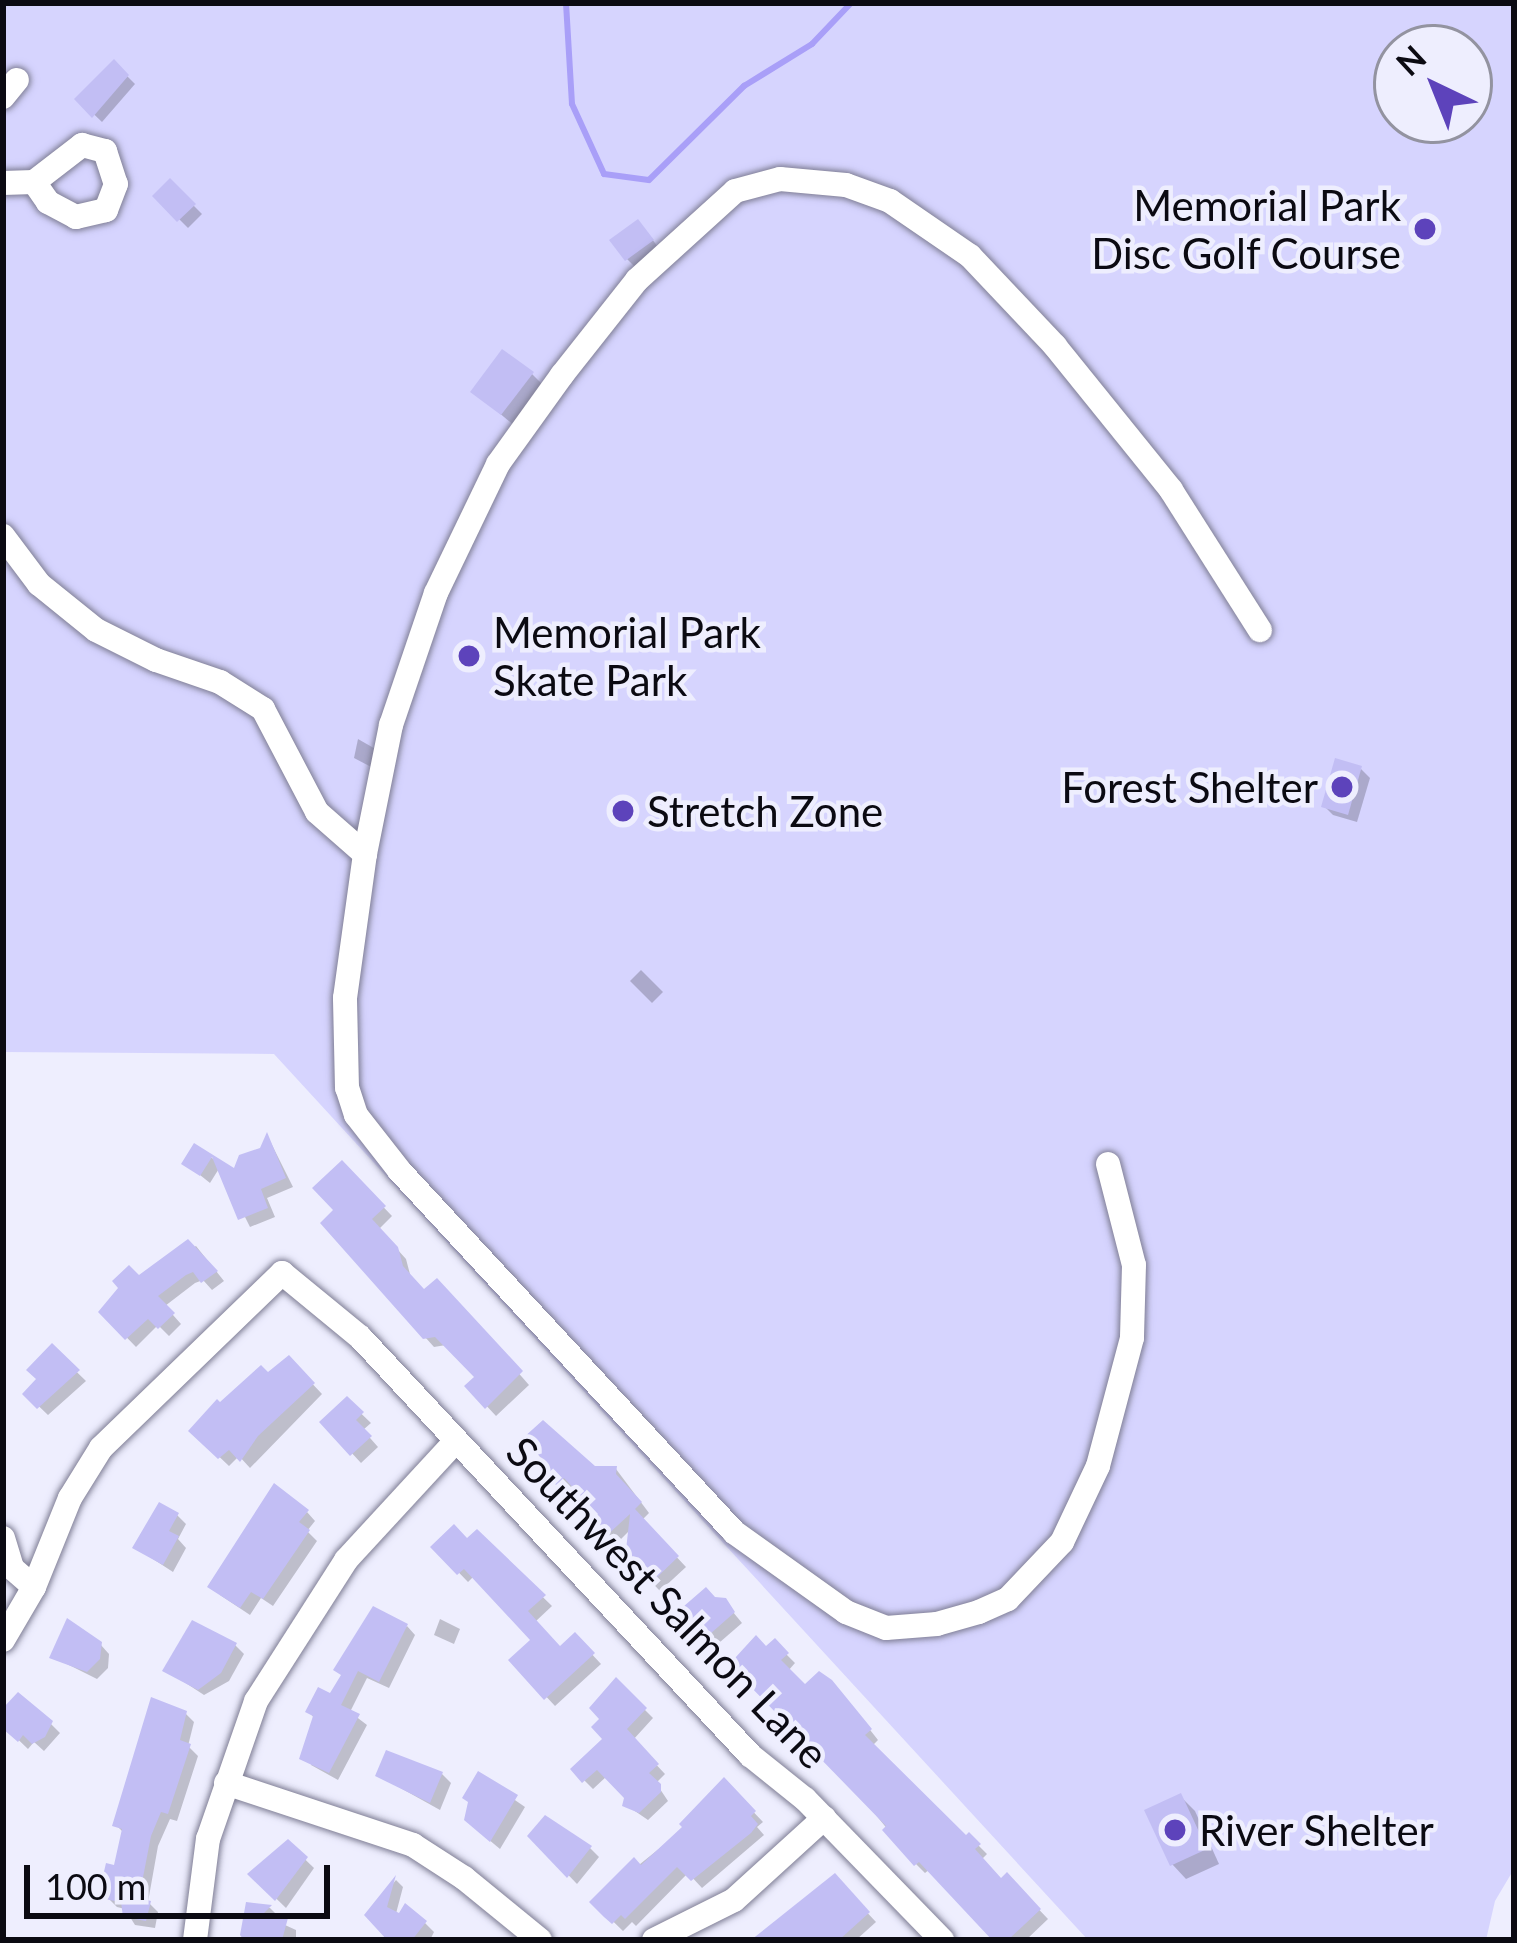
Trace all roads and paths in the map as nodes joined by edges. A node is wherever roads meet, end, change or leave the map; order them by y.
1 (34, 182) dead end
2 (3, 183) edge
3 (3, 536) edge
4 (1260, 630) dead end
5 (364, 854) junction
6 (1108, 1164) dead end
7 (456, 1441) junction
8 (3, 1538) edge
9 (34, 1587) junction
10 (3, 1640) edge
11 (226, 1783) junction
12 (824, 1818) junction
13 (194, 1940) edge
14 (540, 1940) edge
15 (654, 1940) edge
16 (942, 1940) edge

1 - 2 street
3 - 5 street
4 - 5 street
5 - 6 street
7 - 9 street, Southwest Salmon Lane
7 - 11 street
7 - 12 street, Southwest Salmon Lane
8 - 9 street
9 - 10 street
11 - 13 street
11 - 14 street
12 - 15 street
12 - 16 street, Southwest Salmon Lane

